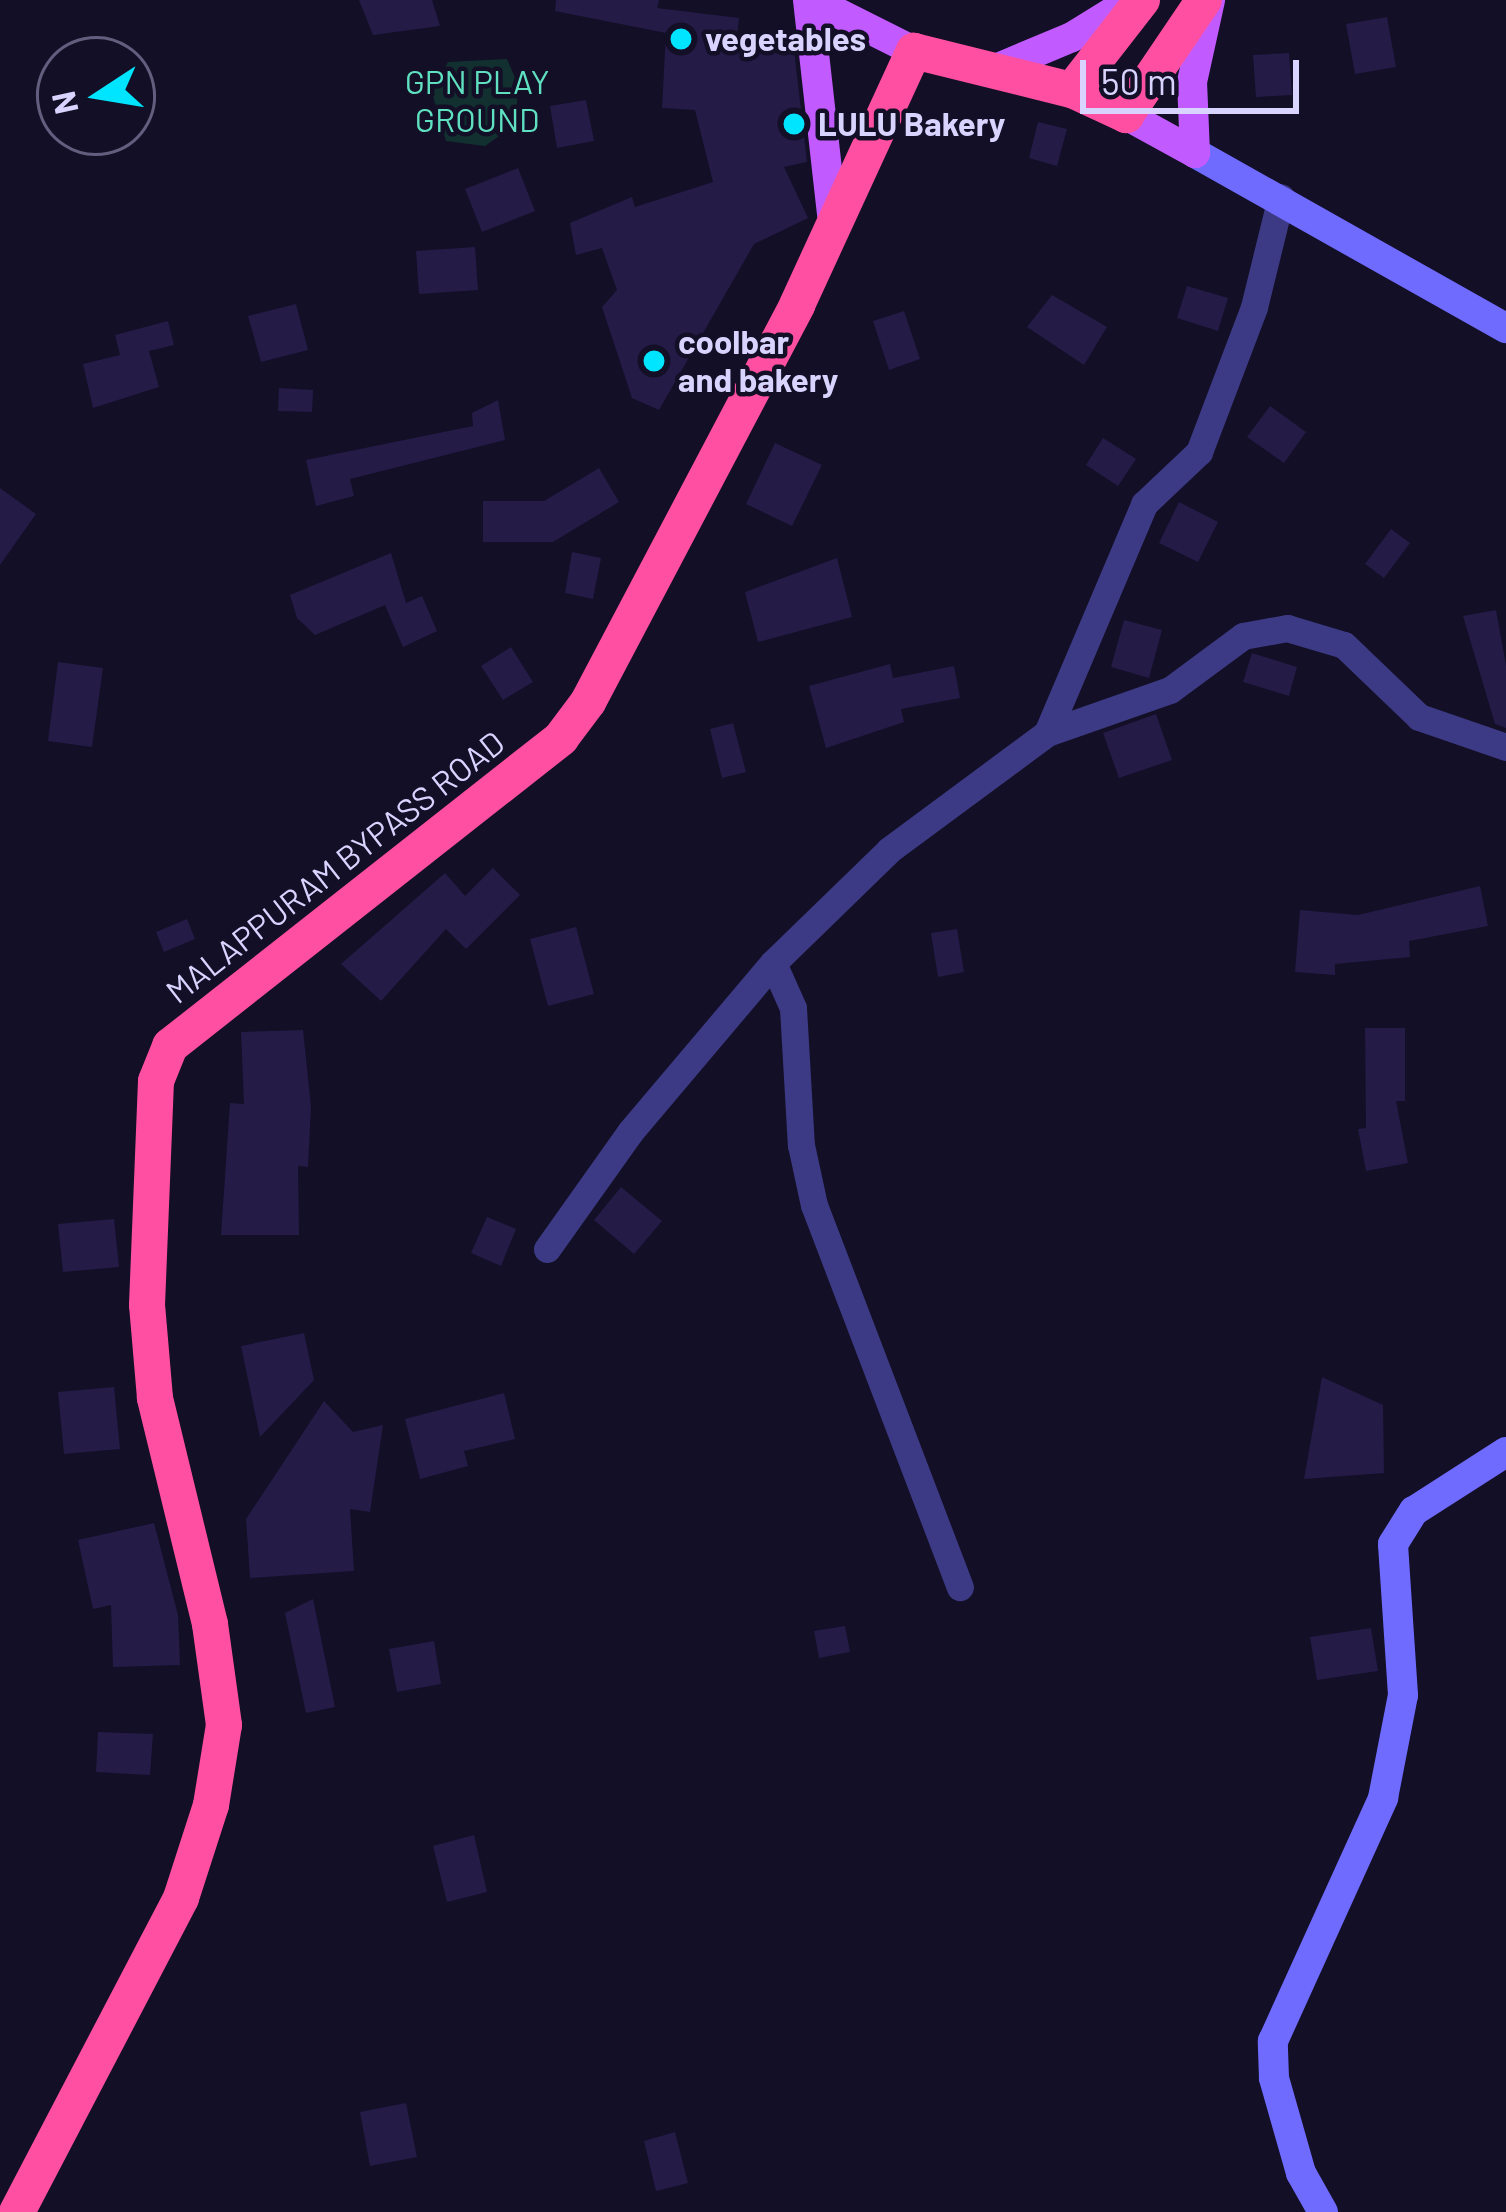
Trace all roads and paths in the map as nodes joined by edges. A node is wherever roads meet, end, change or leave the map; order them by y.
1 (810, 0) edge
2 (1132, 0) edge
3 (1142, 0) edge
4 (1207, 0) edge
5 (914, 51) junction
6 (993, 70) junction
7 (1072, 90) junction
8 (1126, 115) junction
9 (1195, 153) junction
10 (1281, 197) junction
11 (833, 222) junction
12 (1506, 328) edge
13 (1047, 733) junction
14 (1506, 747) edge
15 (773, 963) junction
16 (547, 1249) dead end
17 (1506, 1452) edge
18 (960, 1587) dead end
19 (17, 2212) edge
20 (1323, 2212) edge

1 - 5 main road
1 - 11 main road
2 - 6 main road
3 - 7 highway
4 - 8 highway
4 - 9 main road
5 - 6 highway
5 - 11 highway, MALAPPURAM BYPASS ROAD
6 - 7 highway
7 - 8 highway
8 - 9 main road
9 - 10 street
10 - 12 street
10 - 13 street
11 - 19 highway, MALAPPURAM BYPASS ROAD
13 - 14 street
13 - 15 street
15 - 16 street
15 - 18 street
17 - 20 street

